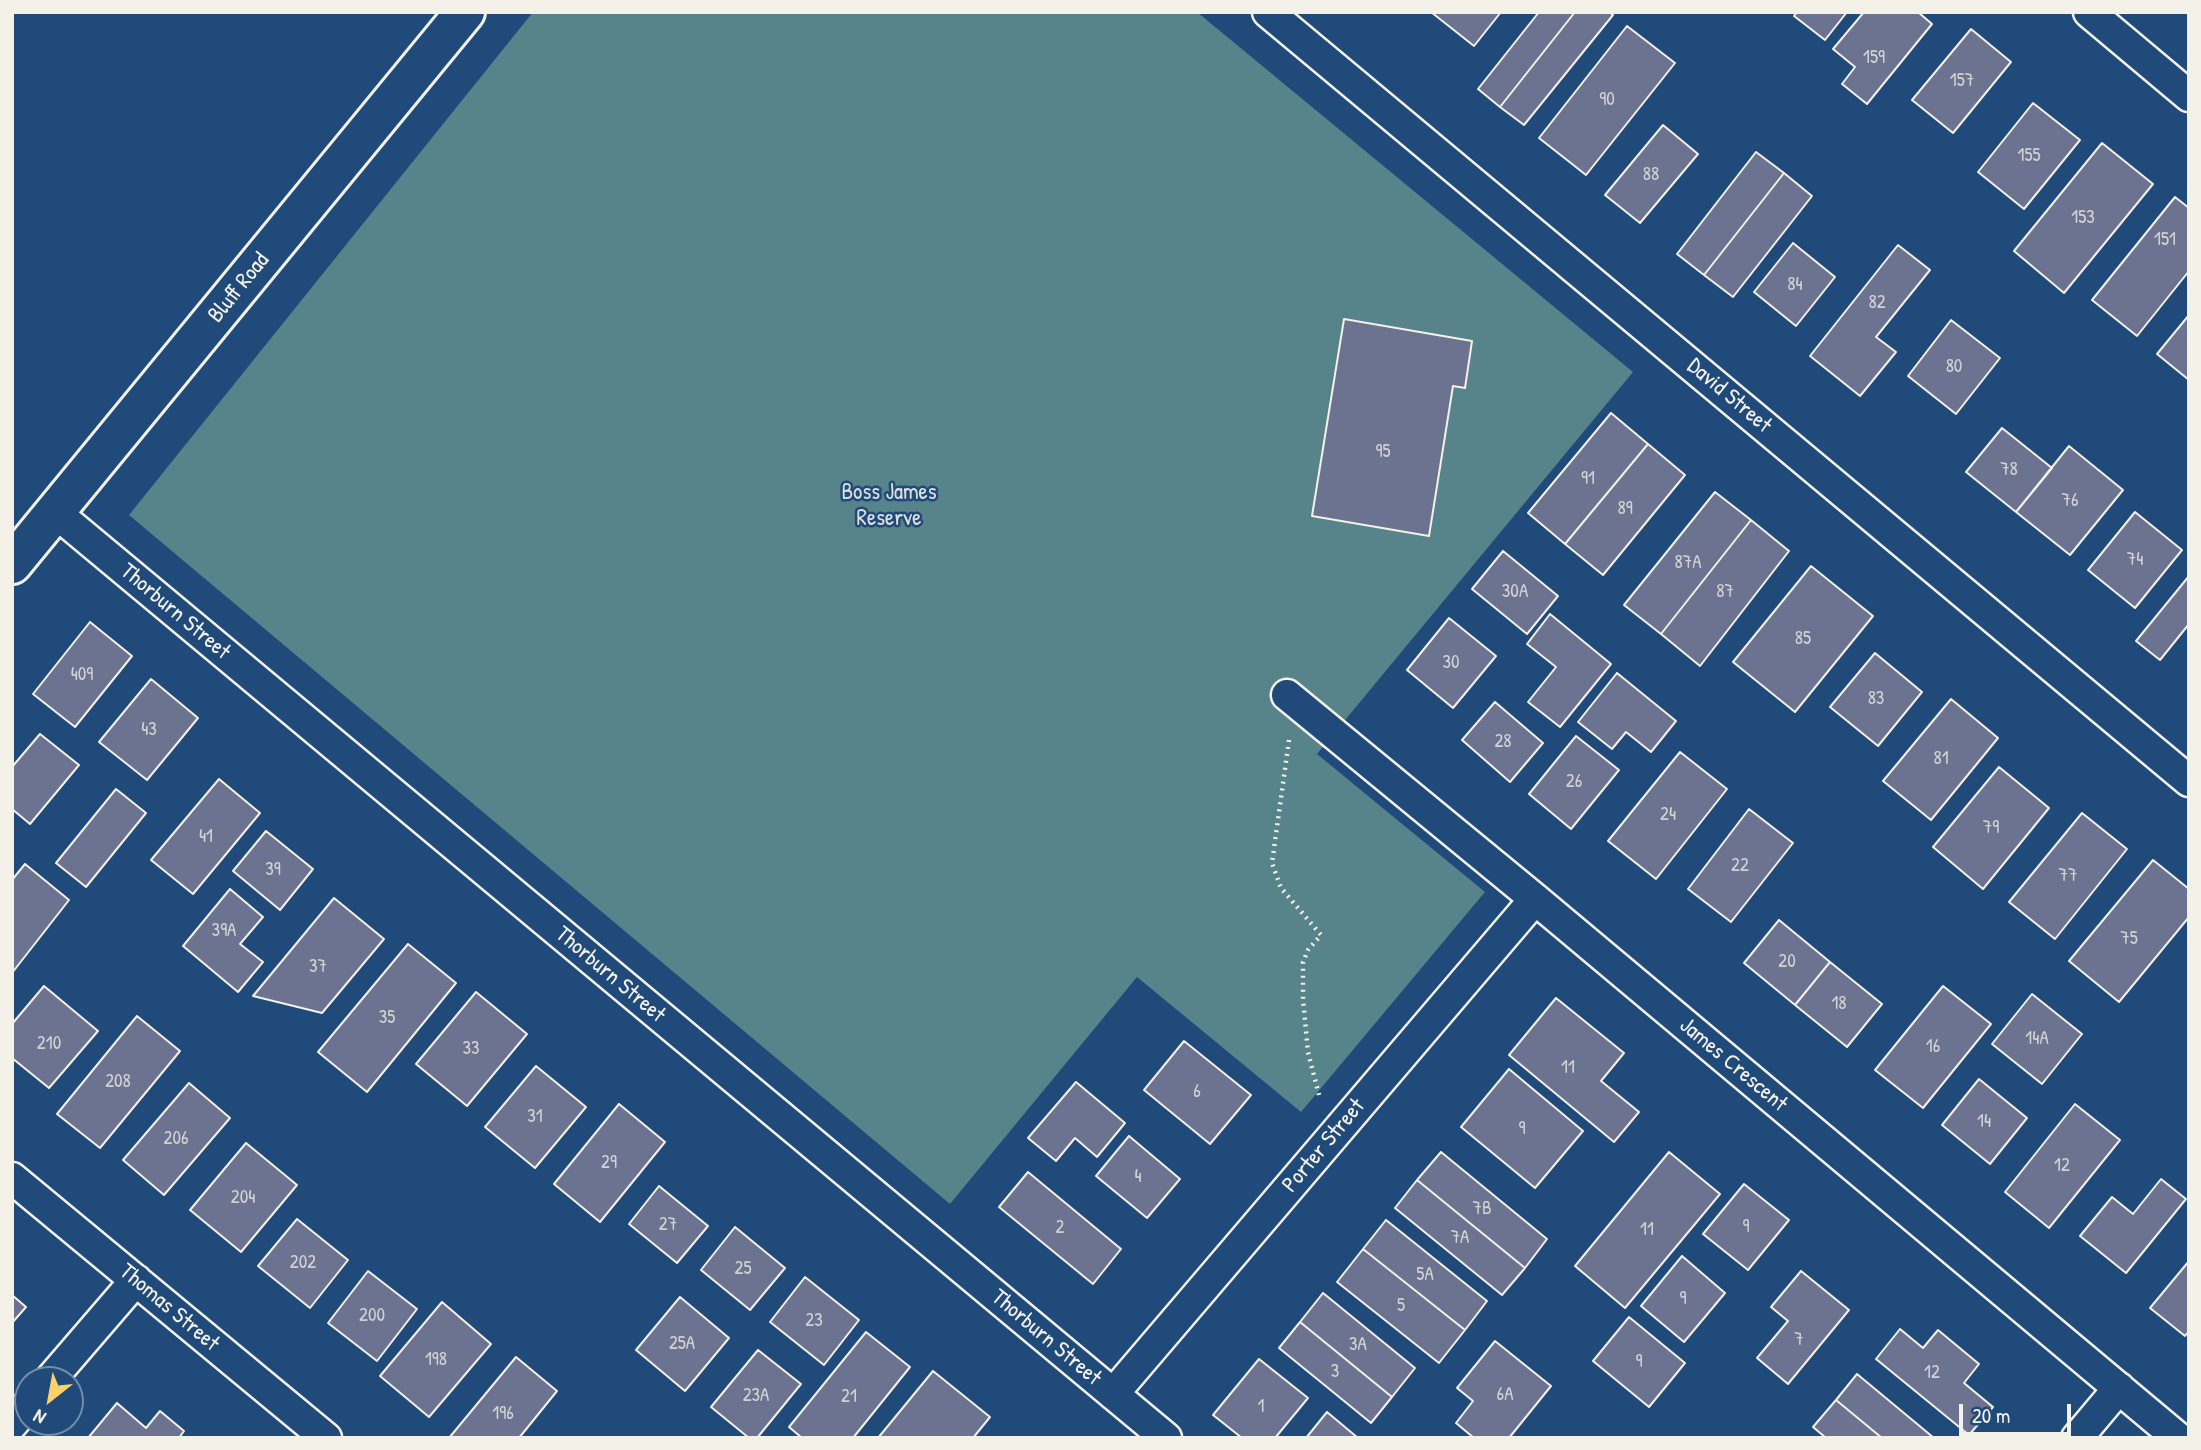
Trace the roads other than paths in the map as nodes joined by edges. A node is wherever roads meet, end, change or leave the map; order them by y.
1 (1268, 12) edge
2 (2099, 15) edge
3 (446, 19) edge
4 (2189, 96) edge
5 (55, 512) junction
6 (12, 565) edge
7 (1287, 695) road end
8 (2189, 780) edge
9 (1535, 899) junction
10 (12, 1178) edge
11 (136, 1280) junction
12 (62, 1366) edge
13 (2119, 1388) junction
14 (1113, 1394) junction
15 (326, 1438) edge
16 (1166, 1438) edge
17 (2077, 1438) edge
18 (2178, 1438) edge

1 - 8 street, David Street
2 - 4 street
3 - 5 main road, Bluff Road
5 - 6 main road, Bluff Road
5 - 14 street, Thorburn Street
7 - 9 street, James Crescent
9 - 13 street, James Crescent
9 - 14 street, Porter Street
10 - 11 street, Thomas Street
11 - 12 street
11 - 15 street, Thomas Street
13 - 17 street
13 - 18 street, James Crescent
14 - 16 street, Thorburn Street

